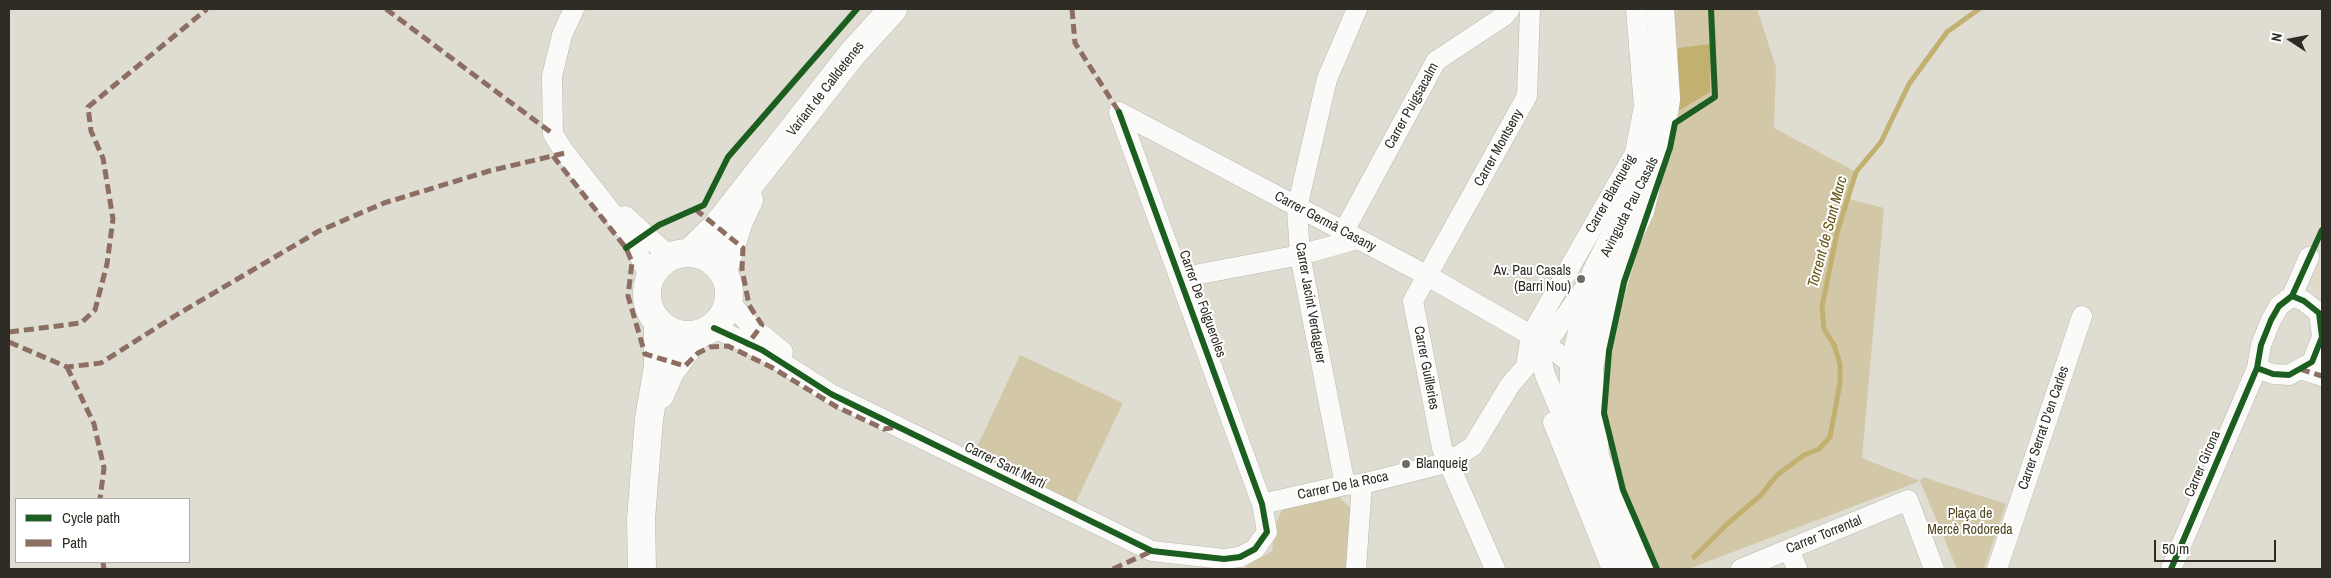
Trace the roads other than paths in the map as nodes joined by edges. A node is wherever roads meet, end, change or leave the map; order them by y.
1 (574, 9) edge
2 (893, 9) edge
3 (1357, 9) edge
4 (1510, 9) edge
5 (1530, 9) edge
6 (1636, 9) edge
7 (1660, 9) edge
8 (1119, 112) joint
9 (1658, 151) junction
10 (565, 153) junction
11 (762, 172) junction
12 (1297, 208) junction
13 (1351, 235) junction
14 (680, 255) junction
15 (1300, 255) junction
16 (2309, 257) dead end
17 (723, 271) junction
18 (1596, 273) junction
19 (1428, 276) junction
20 (1179, 278) junction
21 (650, 279) junction
22 (2292, 296) junction
23 (729, 301) junction
24 (2082, 316) dead end
25 (658, 322) junction
26 (705, 331) junction
27 (2322, 337) edge
28 (1538, 339) junction
29 (1526, 366) junction
30 (1574, 366) junction
31 (2257, 368) junction
32 (2300, 369) junction
33 (2322, 376) edge
34 (1548, 382) junction
35 (650, 419) junction
36 (897, 427) junction
37 (1449, 462) junction
38 (1586, 463) junction
39 (1354, 484) junction
40 (1262, 504) junction
41 (1789, 549) junction
42 (2178, 567) edge
43 (642, 569) edge
44 (1356, 569) edge
45 (1495, 569) edge
46 (1612, 569) edge
47 (1629, 569) edge
48 (1646, 569) edge
49 (1741, 569) edge
50 (1797, 569) edge
51 (1934, 569) edge
52 (1997, 569) edge

1 - 10 street
2 - 11 street, Variant de Calldetenes
3 - 12 street, Carrer Jacint Verdaguer
4 - 13 street, Carrer Puigsacalm
5 - 19 street, Carrer Montseny
6 - 28 street, Carrer Blanqueig
7 - 9 street
8 - 12 street, Carrer Germà Casany
8 - 20 street, Carrer De Folgueroles
9 - 18 street, Avinguda Pau Casals
9 - 48 street, Avinguda Pau Casals
10 - 14 street
10 - 21 street
11 - 14 street, Variant de Calldetenes
11 - 17 street, Variant de Calldetenes
12 - 13 street, Carrer Germà Casany
12 - 15 street, Carrer Jacint Verdaguer
13 - 15 street
13 - 19 street, Carrer Germà Casany
14 - 17 street
14 - 21 street
15 - 20 street
15 - 39 street, Carrer Jacint Verdaguer
16 - 22 street
17 - 23 street
18 - 28 street, Avinguda Pau Casals
18 - 30 street, Avinguda Pau Casals
19 - 28 street, Carrer Germà Casany
19 - 37 street, Carrer Guilleries
20 - 40 street, Carrer De Folgueroles
21 - 25 street
22 - 27 street
22 - 31 street
23 - 26 street
23 - 36 street, Carrer Sant Martí
24 - 52 street, Carrer Serrat D'en Carles
25 - 26 street
25 - 35 street
26 - 35 street
26 - 36 street, Carrer Sant Martí
27 - 32 street
28 - 29 street, Carrer De la Roca
28 - 30 street
28 - 34 street, Avinguda Pau Casals
29 - 34 street
29 - 37 street, Carrer De la Roca
30 - 34 street
30 - 38 street, Avinguda Pau Casals
31 - 32 street
31 - 42 street, Carrer Girona
32 - 33 street
34 - 38 street, Avinguda Pau Casals
34 - 46 street, Avinguda Pau Casals
35 - 43 street
36 - 40 street, Carrer Sant Martí
37 - 39 street, Carrer De la Roca
37 - 45 street, Carrer Guilleries
38 - 47 street, Avinguda Pau Casals
39 - 40 street, Carrer De la Roca
39 - 44 street, Carrer Jacint Verdaguer
41 - 49 street, Carrer Torrental
41 - 50 street
41 - 51 street, Carrer Torrental

